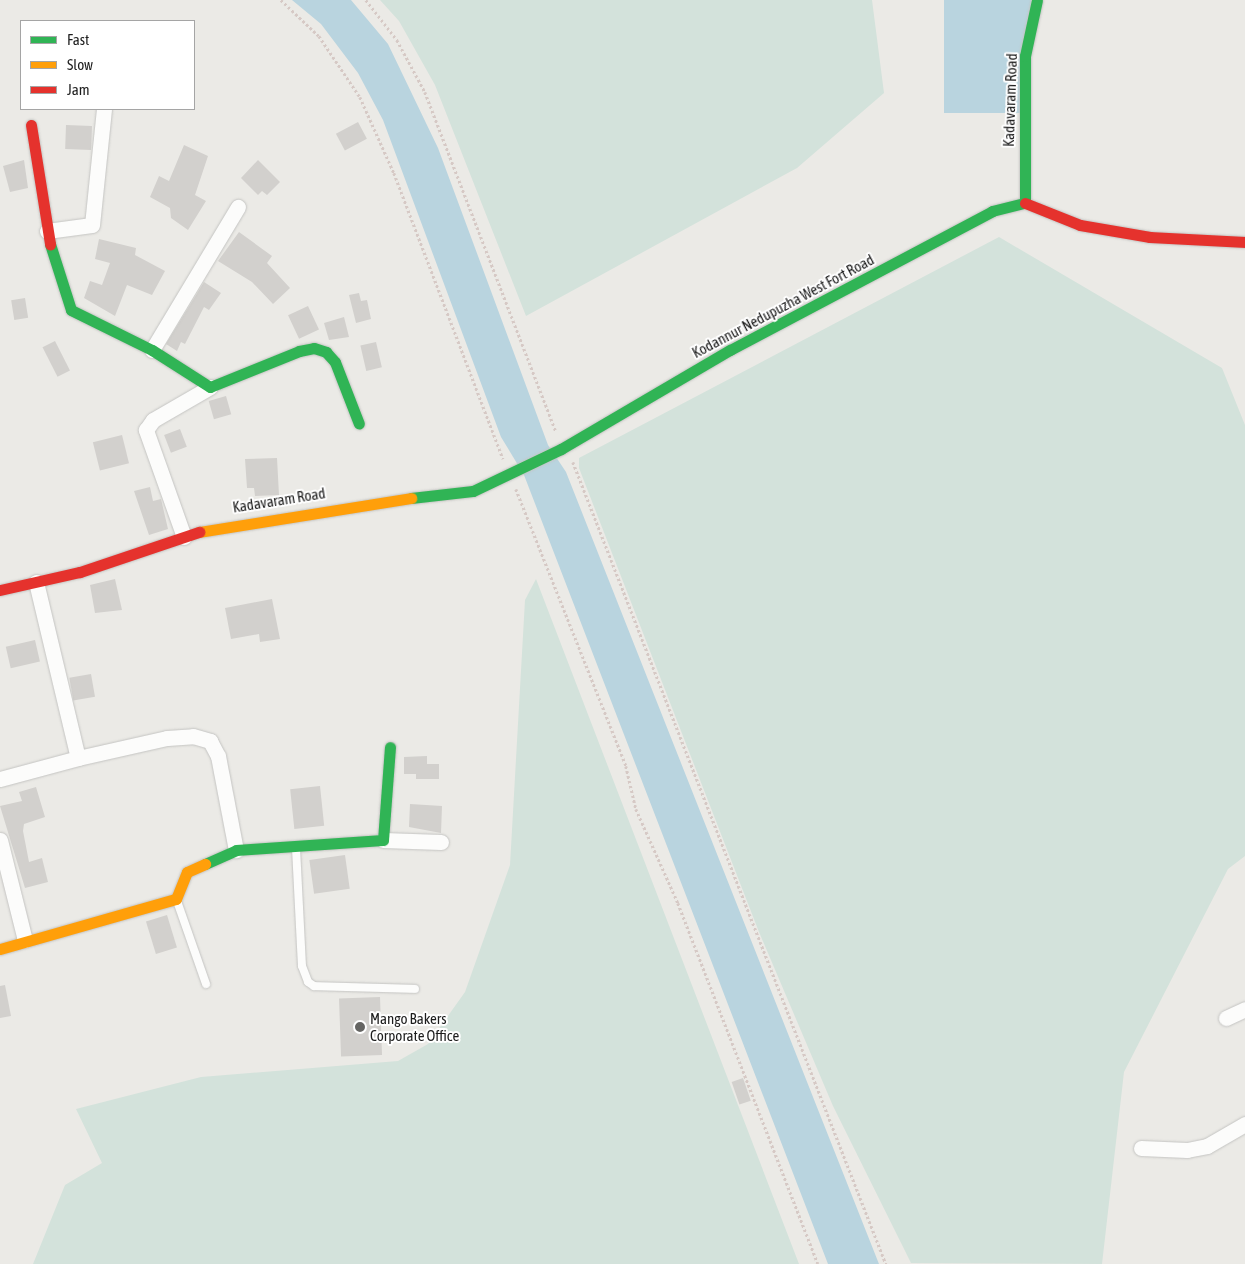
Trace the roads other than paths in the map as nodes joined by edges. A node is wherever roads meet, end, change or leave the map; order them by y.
1 (1037, 0) edge
2 (104, 110) edge
3 (31, 125) dead end
4 (1025, 203) junction
5 (238, 207) dead end
6 (47, 231) junction
7 (1245, 242) edge
8 (152, 350) junction
9 (210, 386) junction
10 (358, 424) dead end
11 (564, 447) joint
12 (184, 537) junction
13 (36, 582) junction
14 (0, 590) edge
15 (390, 747) dead end
16 (78, 758) junction
17 (0, 779) edge
18 (0, 840) edge
19 (383, 840) junction
20 (441, 842) dead end
21 (296, 846) junction
22 (236, 850) junction
23 (176, 899) junction
24 (25, 940) junction
25 (0, 949) edge
26 (206, 984) dead end
27 (415, 989) dead end
28 (1245, 1010) edge
29 (1226, 1018) dead end
30 (1245, 1124) edge
31 (1141, 1148) dead end

1 - 4 main road, Kadavaram Road
2 - 6 street
3 - 6 main road
4 - 7 main road
4 - 11 main road, Kodannur Nedupuzha West Fort Road
5 - 8 street
6 - 8 main road
8 - 9 main road
9 - 10 main road
9 - 12 street
11 - 12 main road, Kadavaram Road
12 - 13 main road, Kadavaram Road
13 - 14 main road, Kadavaram Road
13 - 16 street
15 - 19 main road
16 - 17 street
16 - 22 street
18 - 24 street
19 - 20 street
19 - 21 main road
21 - 22 main road
21 - 27 lane
22 - 23 main road
23 - 24 main road
23 - 26 lane
24 - 25 main road
28 - 29 street
30 - 31 street

